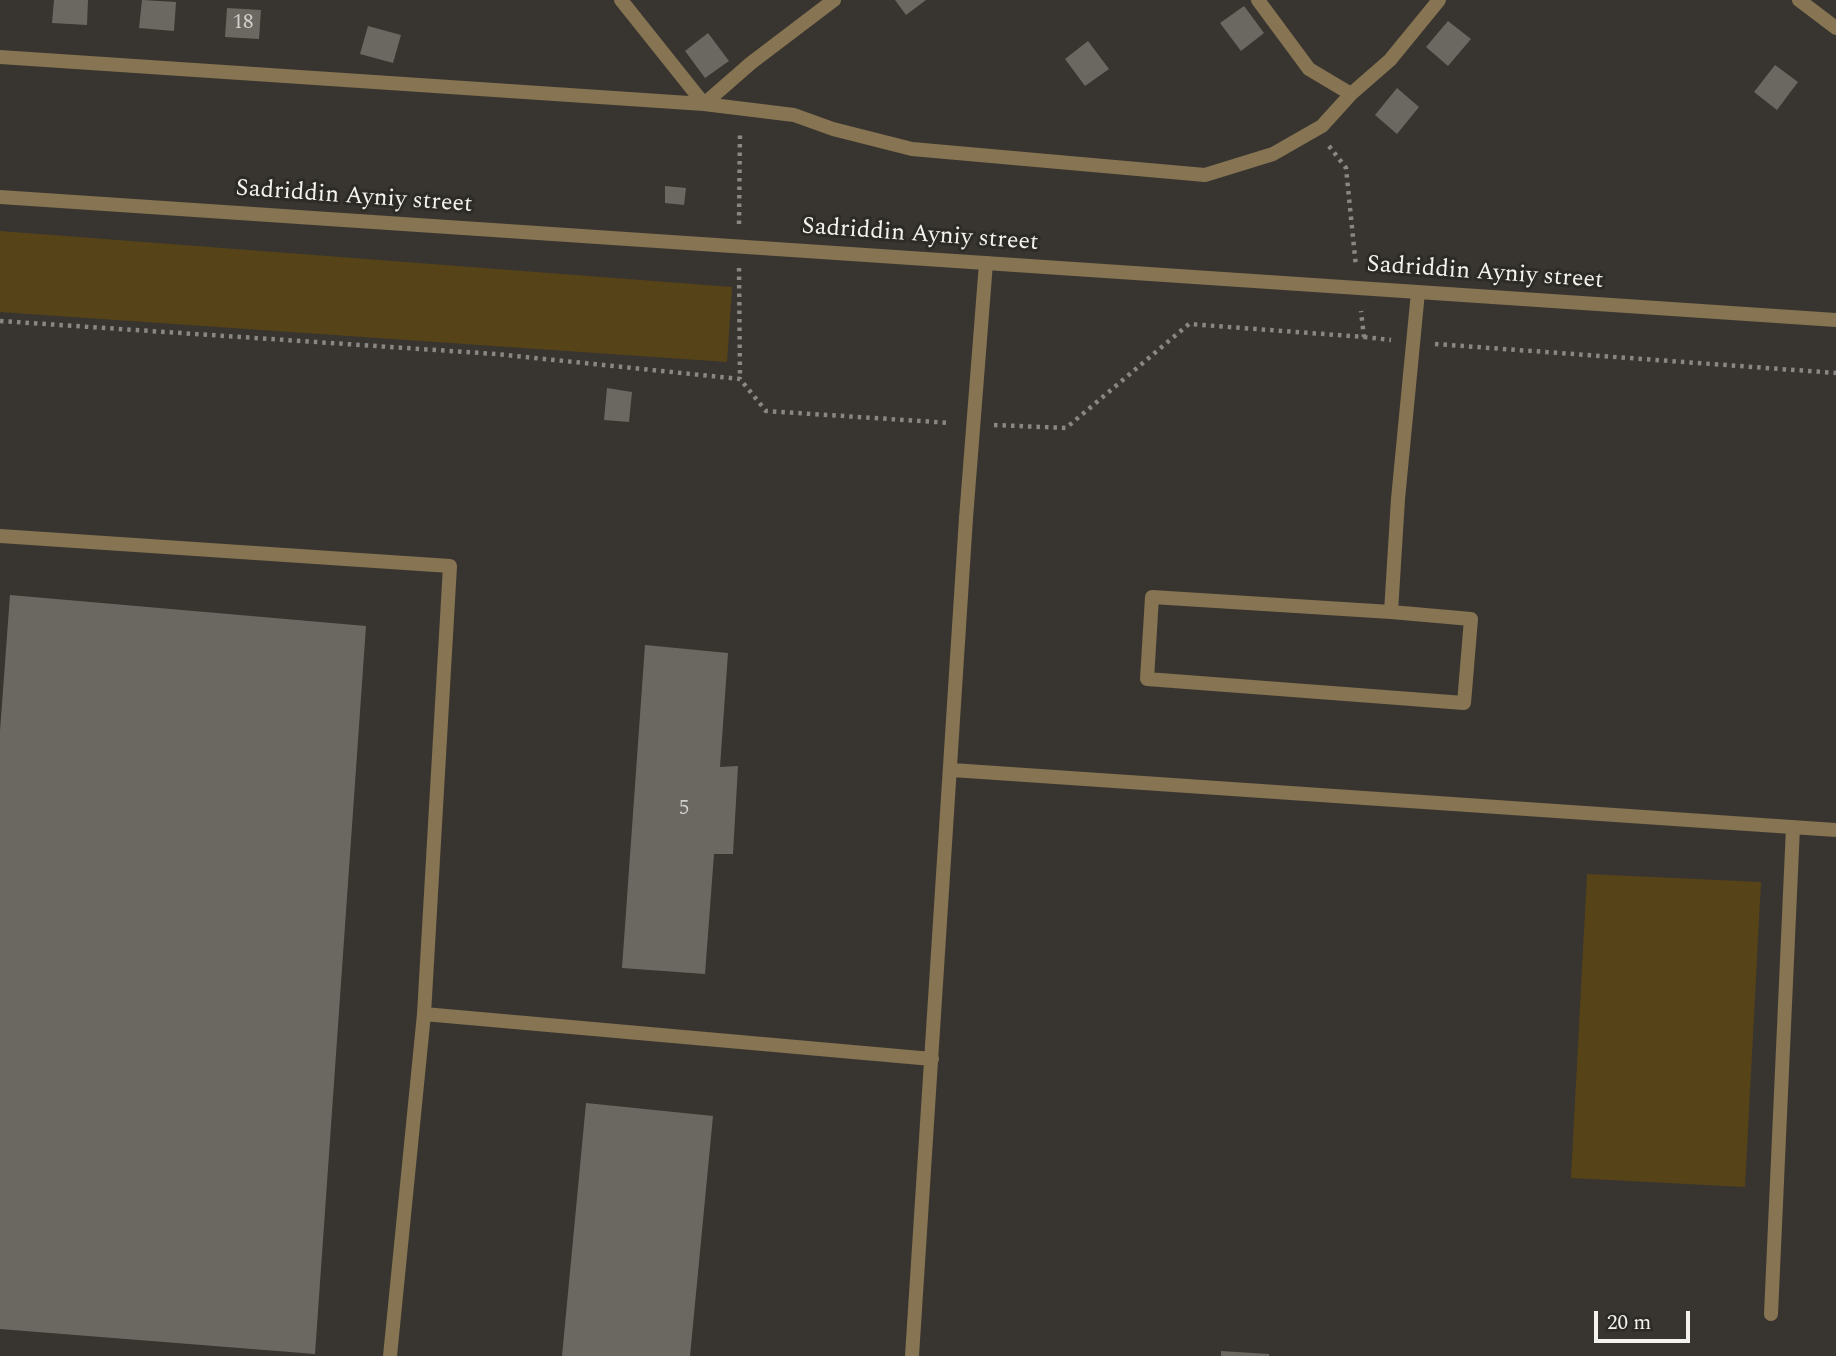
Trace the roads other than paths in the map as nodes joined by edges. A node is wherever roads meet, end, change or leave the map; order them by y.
1 (621, 0) edge
2 (834, 0) edge
3 (1258, 0) edge
4 (1439, 0) edge
5 (1799, 0) edge
6 (1836, 29) edge
7 (0, 57) edge
8 (1351, 94) junction
9 (704, 104) junction
10 (0, 197) edge
11 (986, 263) junction
12 (1418, 292) junction
13 (1836, 320) edge
14 (0, 536) edge
15 (1391, 612) junction
16 (952, 770) junction
17 (1793, 827) junction
18 (1836, 830) edge
19 (424, 1014) junction
20 (932, 1059) junction
21 (1770, 1314) dead end
22 (390, 1356) edge
23 (912, 1356) edge

1 - 9 street
2 - 9 street
3 - 8 street
4 - 8 street
5 - 6 street
7 - 9 street
8 - 9 street
10 - 11 street, Sadriddin Ayniy street
11 - 12 street, Sadriddin Ayniy street
11 - 16 street
12 - 13 street, Sadriddin Ayniy street
12 - 15 street
14 - 19 street
15 - 15 street
16 - 17 street
16 - 20 street
17 - 18 street
17 - 21 street
19 - 20 street
19 - 22 street
20 - 23 street

